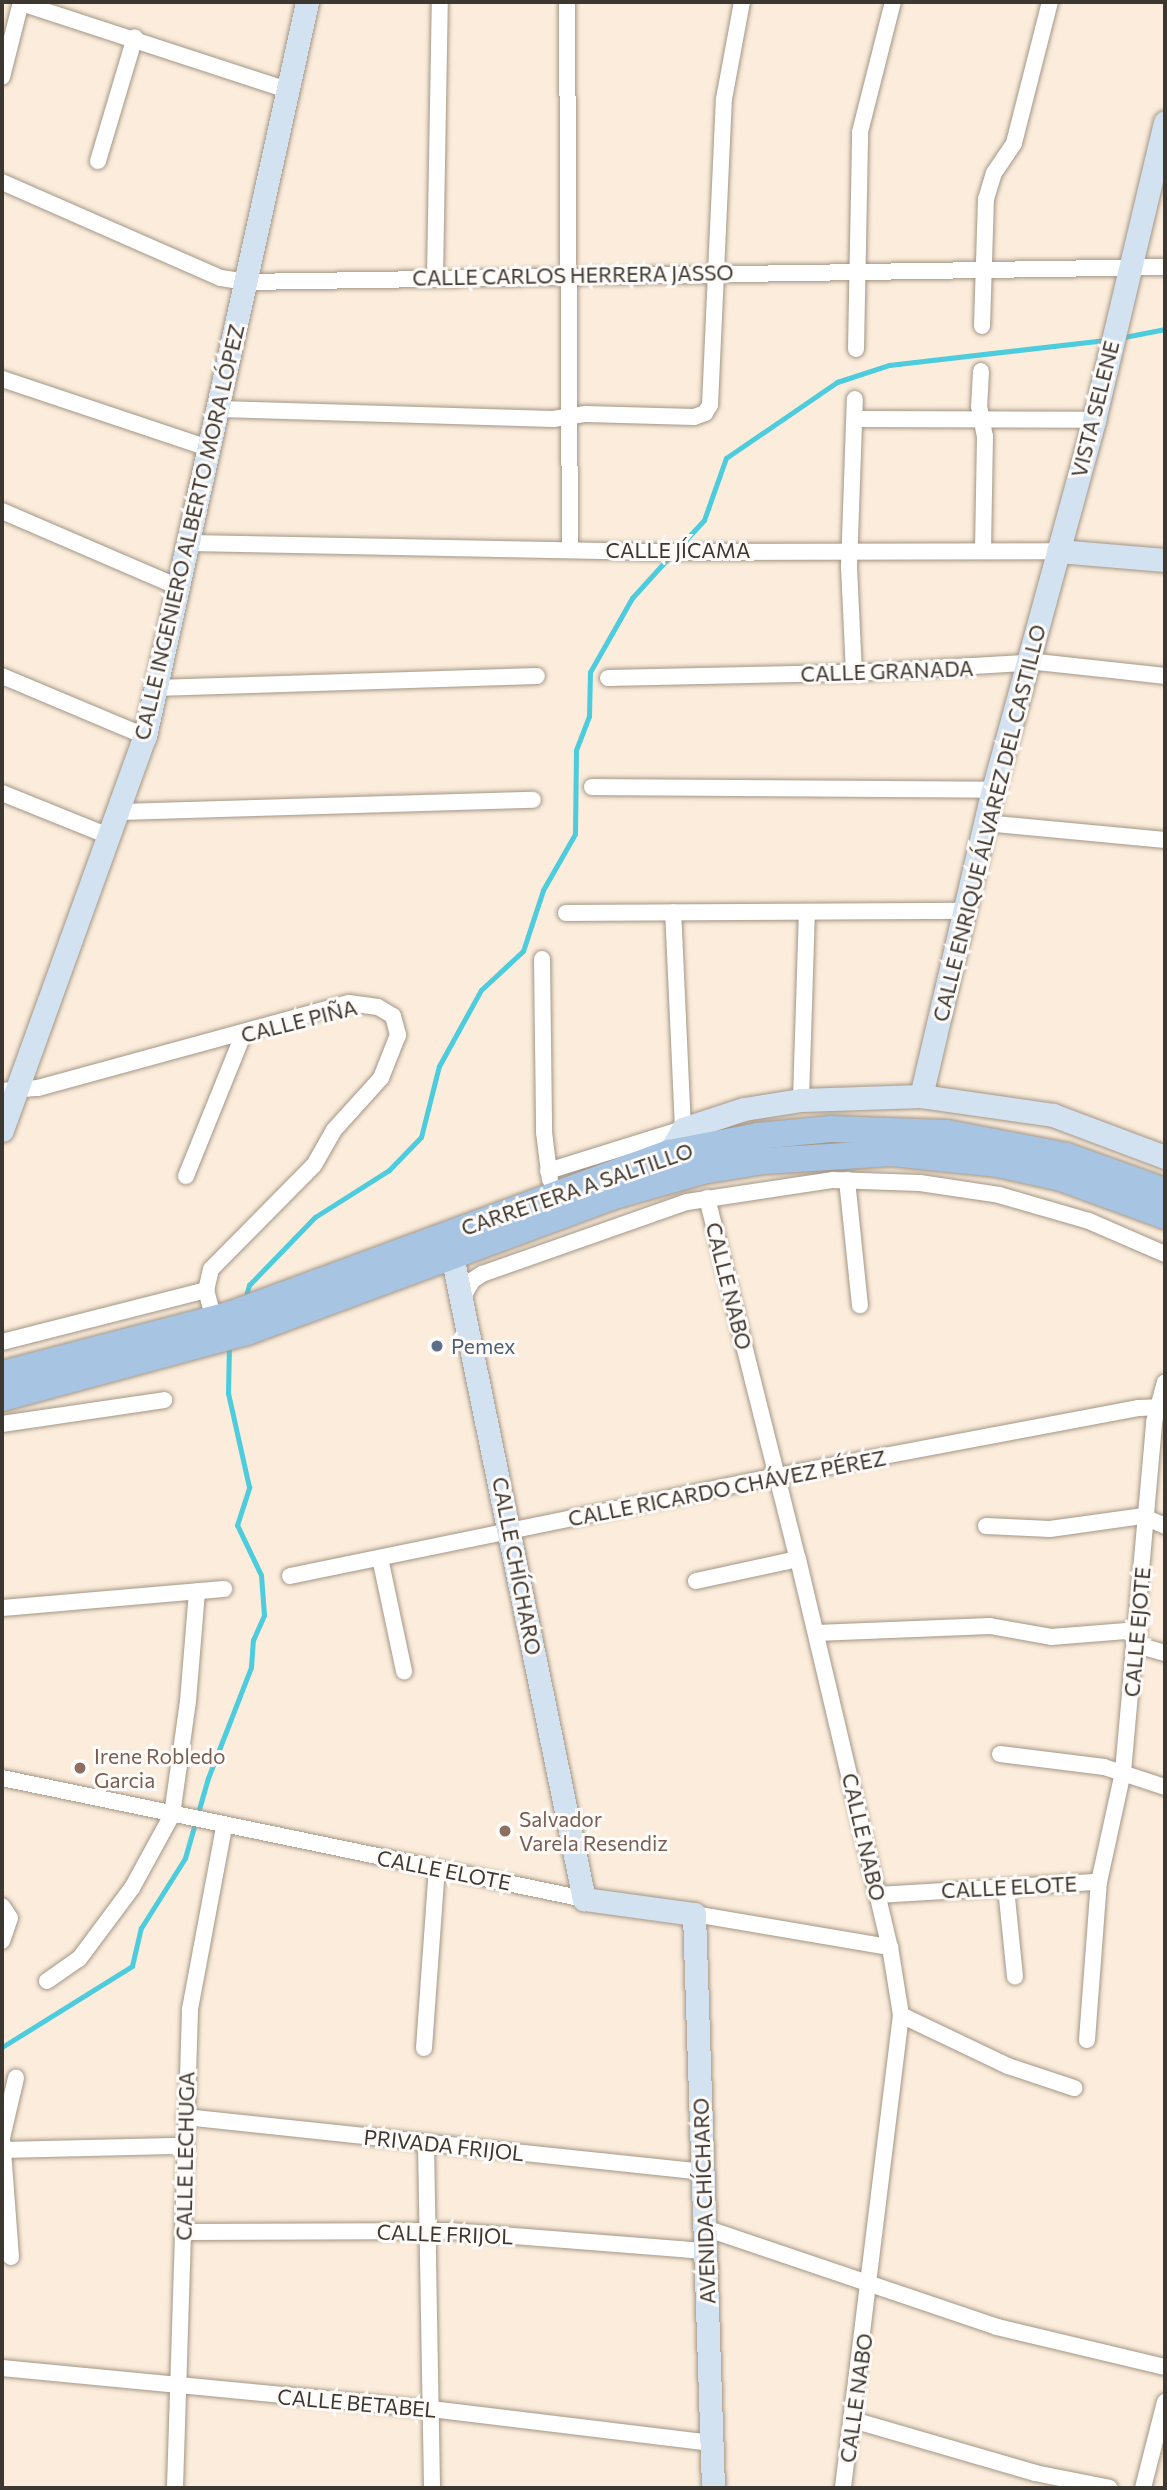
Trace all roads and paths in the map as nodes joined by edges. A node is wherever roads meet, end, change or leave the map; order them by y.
1 (21, 2) edge
2 (307, 2) edge
3 (440, 2) edge
4 (567, 2) edge
5 (742, 2) edge
6 (893, 2) edge
7 (1050, 2) edge
8 (135, 37) junction
9 (2, 77) edge
10 (290, 91) junction
11 (1165, 122) edge
12 (99, 161) dead end
13 (2, 182) edge
14 (1130, 267) junction
15 (1165, 267) edge
16 (984, 269) junction
17 (855, 270) junction
18 (716, 273) junction
19 (569, 276) junction
20 (435, 277) junction
21 (245, 282) junction
22 (982, 326) dead end
23 (856, 349) dead end
24 (981, 371) dead end
25 (2, 379) edge
26 (855, 399) dead end
27 (220, 409) junction
28 (569, 417) junction
29 (855, 419) junction
30 (1094, 420) junction
31 (982, 421) junction
32 (211, 449) junction
33 (2, 511) edge
34 (190, 543) junction
35 (570, 548) junction
36 (850, 550) junction
37 (983, 551) junction
38 (1058, 551) junction
39 (1165, 560) edge
40 (181, 588) junction
41 (1030, 663) junction
42 (854, 673) junction
43 (2, 676) edge
44 (537, 676) dead end
45 (1165, 676) edge
46 (608, 678) dead end
47 (156, 688) junction
48 (145, 736) junction
49 (592, 787) dead end
50 (993, 790) junction
51 (2, 793) edge
52 (533, 800) dead end
53 (120, 812) junction
54 (985, 823) junction
55 (111, 837) junction
56 (1165, 840) edge
57 (965, 911) junction
58 (673, 912) junction
59 (566, 913) dead end
60 (807, 913) junction
61 (542, 959) dead end
62 (243, 1035) junction
63 (10, 1091) edge
64 (921, 1096) junction
65 (801, 1100) junction
66 (683, 1129) junction
67 (2, 1130) edge
68 (669, 1153) junction
69 (1165, 1157) edge
70 (186, 1176) dead end
71 (847, 1180) junction
72 (550, 1182) junction
73 (1165, 1191) edge
74 (707, 1198) junction
75 (1165, 1216) edge
76 (450, 1246) junction
77 (1165, 1254) edge
78 (206, 1290) junction
79 (462, 1298) junction
80 (860, 1305) dead end
81 (225, 1328) junction
82 (2, 1342) edge
83 (2, 1374) edge
84 (1165, 1382) edge
85 (2, 1398) edge
86 (164, 1400) dead end
87 (1161, 1407) edge
88 (2, 1424) edge
89 (778, 1476) junction
90 (1146, 1517) junction
91 (986, 1526) dead end
92 (1165, 1526) edge
93 (510, 1532) junction
94 (380, 1558) junction
95 (798, 1559) junction
96 (290, 1576) dead end
97 (696, 1581) dead end
98 (224, 1589) dead end
99 (197, 1591) junction
100 (2, 1608) edge
101 (816, 1633) junction
102 (1138, 1637) junction
103 (1165, 1653) edge
104 (404, 1671) dead end
105 (1000, 1754) dead end
106 (1123, 1772) junction
107 (2, 1778) edge
108 (1165, 1787) edge
109 (176, 1817) junction
110 (218, 1826) junction
111 (437, 1868) junction
112 (1099, 1882) junction
113 (1006, 1888) junction
114 (877, 1895) junction
115 (584, 1899) junction
116 (2, 1906) edge
117 (694, 1914) junction
118 (2, 1941) edge
119 (890, 1947) junction
120 (1015, 1977) dead end
121 (47, 1981) dead end
122 (901, 2015) junction
123 (1087, 2040) dead end
124 (424, 2048) dead end
125 (16, 2078) dead end
126 (1074, 2088) dead end
127 (185, 2117) junction
128 (426, 2143) junction
129 (184, 2146) junction
130 (2, 2150) edge
131 (704, 2172) junction
132 (705, 2228) junction
133 (427, 2231) junction
134 (183, 2232) junction
135 (706, 2251) junction
136 (11, 2257) dead end
137 (871, 2284) junction
138 (1165, 2367) edge
139 (2, 2368) edge
140 (177, 2386) junction
141 (1165, 2402) edge
142 (431, 2409) junction
143 (853, 2420) junction
144 (712, 2443) junction
145 (175, 2488) edge
146 (432, 2488) edge
147 (713, 2488) edge
148 (844, 2488) edge
149 (1110, 2488) edge
150 (1143, 2488) edge

1 - 8 street
1 - 9 street
2 - 10 street, CALLE INGENIERO ALBERTO MORA LÓPEZ
3 - 20 street
4 - 19 street
5 - 18 street
6 - 17 street
7 - 16 street
8 - 10 street
8 - 12 street
10 - 21 street, CALLE INGENIERO ALBERTO MORA LÓPEZ
11 - 14 street, VISTA SELENE
13 - 21 street, CALLE CARLOS HERRERA JASSO
14 - 15 street, CALLE CARLOS HERRERA JASSO
14 - 16 street, CALLE CARLOS HERRERA JASSO
14 - 30 street, VISTA SELENE
16 - 17 street, CALLE CARLOS HERRERA JASSO
16 - 22 street
17 - 18 street, CALLE CARLOS HERRERA JASSO
17 - 23 street
18 - 19 street, CALLE CARLOS HERRERA JASSO
18 - 28 street
19 - 20 street, CALLE CARLOS HERRERA JASSO
19 - 28 street
20 - 21 street, CALLE CARLOS HERRERA JASSO
21 - 27 street, CALLE INGENIERO ALBERTO MORA LÓPEZ
24 - 31 street
25 - 32 street
26 - 29 street
27 - 28 street
27 - 32 street, CALLE INGENIERO ALBERTO MORA LÓPEZ
28 - 35 street
29 - 31 street
29 - 36 street
30 - 31 street
30 - 38 street, VISTA SELENE
31 - 37 street
32 - 34 street, CALLE INGENIERO ALBERTO MORA LÓPEZ
33 - 40 street
34 - 35 street, CALLE JÍCAMA
34 - 40 street, CALLE INGENIERO ALBERTO MORA LÓPEZ
35 - 36 street, CALLE JÍCAMA
36 - 37 street, CALLE JÍCAMA
36 - 42 street
37 - 38 street, CALLE JÍCAMA
38 - 39 street, CALLE JÍCAMA
38 - 41 street, CALLE ENRIQUE ÁLVAREZ DEL CASTILLO
40 - 47 street, CALLE INGENIERO ALBERTO MORA LÓPEZ
41 - 42 street, CALLE GRANADA
41 - 45 street, CALLE GRANADA
41 - 50 street, CALLE ENRIQUE ÁLVAREZ DEL CASTILLO
42 - 46 street, CALLE GRANADA
43 - 48 street
44 - 47 street
47 - 48 street, CALLE INGENIERO ALBERTO MORA LÓPEZ
48 - 53 street, CALLE INGENIERO ALBERTO MORA LÓPEZ
49 - 50 street
50 - 54 street, CALLE ENRIQUE ÁLVAREZ DEL CASTILLO
51 - 55 street
52 - 53 street
53 - 55 street, CALLE INGENIERO ALBERTO MORA LÓPEZ
54 - 56 street
54 - 57 street, CALLE ENRIQUE ÁLVAREZ DEL CASTILLO
55 - 63 street, CALLE INGENIERO ALBERTO MORA LÓPEZ
57 - 60 street
57 - 64 street, CALLE ENRIQUE ÁLVAREZ DEL CASTILLO
58 - 59 street
58 - 60 street
58 - 66 street
60 - 65 street
61 - 72 street
62 - 63 street, CALLE PIÑA
62 - 70 street
62 - 78 street, CALLE PIÑA
63 - 67 street, CALLE INGENIERO ALBERTO MORA LÓPEZ
64 - 65 street
64 - 69 street
65 - 66 street
66 - 68 street
66 - 72 street
68 - 72 main road, CARRETERA A SALTILLO
68 - 73 main road, CARRETERA A SALTILLO
71 - 74 street
71 - 77 street
71 - 80 street
72 - 76 main road, CARRETERA A SALTILLO
74 - 79 street
74 - 89 street, CALLE NABO
75 - 76 main road, CARRETERA A SALTILLO
76 - 79 street, CALLE CHÍCHARO
76 - 81 main road, CARRETERA A SALTILLO
76 - 81 main road, CARRETERA A SALTILLO
78 - 81 street
78 - 82 street
79 - 93 street, CALLE CHÍCHARO
81 - 83 main road, CARRETERA A SALTILLO
81 - 85 main road, CARRETERA A SALTILLO
84 - 87 street, CALLE EJOTE
86 - 88 street
87 - 89 street, CALLE RICARDO CHÁVEZ PÉREZ
87 - 90 street, CALLE EJOTE
89 - 93 street, CALLE RICARDO CHÁVEZ PÉREZ
89 - 95 street, CALLE NABO
90 - 91 street
90 - 92 street
90 - 102 street, CALLE EJOTE
93 - 94 street, CALLE RICARDO CHÁVEZ PÉREZ
93 - 115 street, CALLE CHÍCHARO
94 - 96 street, CALLE RICARDO CHÁVEZ PÉREZ
94 - 104 street
95 - 97 street
95 - 101 street, CALLE NABO
98 - 99 street
99 - 100 street
99 - 109 street
101 - 102 street
101 - 114 street, CALLE NABO
102 - 103 street
102 - 106 street, CALLE EJOTE
105 - 106 street
106 - 108 street
106 - 112 street, CALLE EJOTE
107 - 109 street, CALLE ELOTE
109 - 110 street, CALLE ELOTE
109 - 121 street
110 - 111 street, CALLE ELOTE
110 - 127 street, CALLE LECHUGA
111 - 115 street, CALLE ELOTE
111 - 124 street
112 - 113 street, CALLE ELOTE
112 - 123 street, CALLE EJOTE
113 - 114 street, CALLE ELOTE
113 - 120 street
114 - 119 street, CALLE NABO
115 - 117 street, CALLE ELOTE
116 - 118 street
117 - 119 street, CALLE ELOTE
117 - 131 street, AVENIDA CHÍCHARO
119 - 122 street, CALLE NABO
122 - 126 street
122 - 137 street, CALLE NABO
125 - 130 street
127 - 128 street, PRIVADA FRIJOL
127 - 129 street, CALLE LECHUGA
128 - 131 street, PRIVADA FRIJOL
128 - 133 street
129 - 130 street
129 - 134 street, CALLE LECHUGA
130 - 136 street
131 - 132 street, AVENIDA CHÍCHARO
132 - 135 street, AVENIDA CHÍCHARO
132 - 137 street
133 - 134 street, CALLE FRIJOL
133 - 135 street, CALLE FRIJOL
133 - 142 street
134 - 140 street, CALLE LECHUGA
135 - 144 street, AVENIDA CHÍCHARO
137 - 138 street
137 - 143 street, CALLE NABO
139 - 140 street, CALLE BETABEL
140 - 142 street, CALLE BETABEL
140 - 145 street, CALLE LECHUGA
141 - 150 street
142 - 144 street, CALLE BETABEL
142 - 146 street
143 - 148 street, CALLE NABO
143 - 149 street
144 - 147 street, AVENIDA CHÍCHARO

